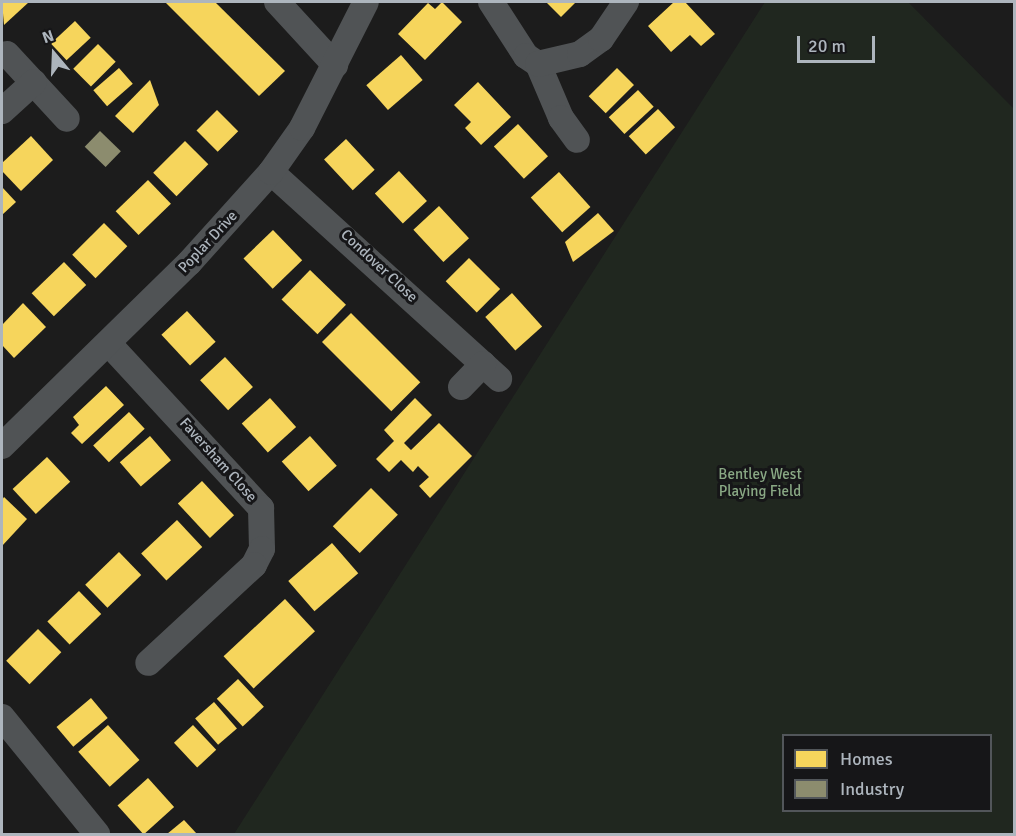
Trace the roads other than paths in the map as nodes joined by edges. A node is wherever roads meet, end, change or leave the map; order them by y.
1 (277, 2) edge
2 (366, 2) edge
3 (491, 2) edge
4 (626, 2) edge
5 (7, 54) dead end
6 (538, 64) junction
7 (335, 65) junction
8 (34, 82) junction
9 (2, 111) edge
10 (67, 119) dead end
11 (578, 140) dead end
12 (271, 172) junction
13 (109, 344) junction
14 (461, 387) dead end
15 (2, 446) edge
16 (148, 663) dead end
17 (2, 717) edge
18 (97, 834) edge

1 - 7 street
2 - 7 street, Poplar Drive
3 - 6 street
4 - 6 street
5 - 8 street
6 - 11 street
7 - 12 street, Poplar Drive
8 - 9 street
8 - 10 street
12 - 13 street, Poplar Drive
12 - 14 street, Condover Close
13 - 15 street, Poplar Drive
13 - 16 street, Faversham Close
17 - 18 street

